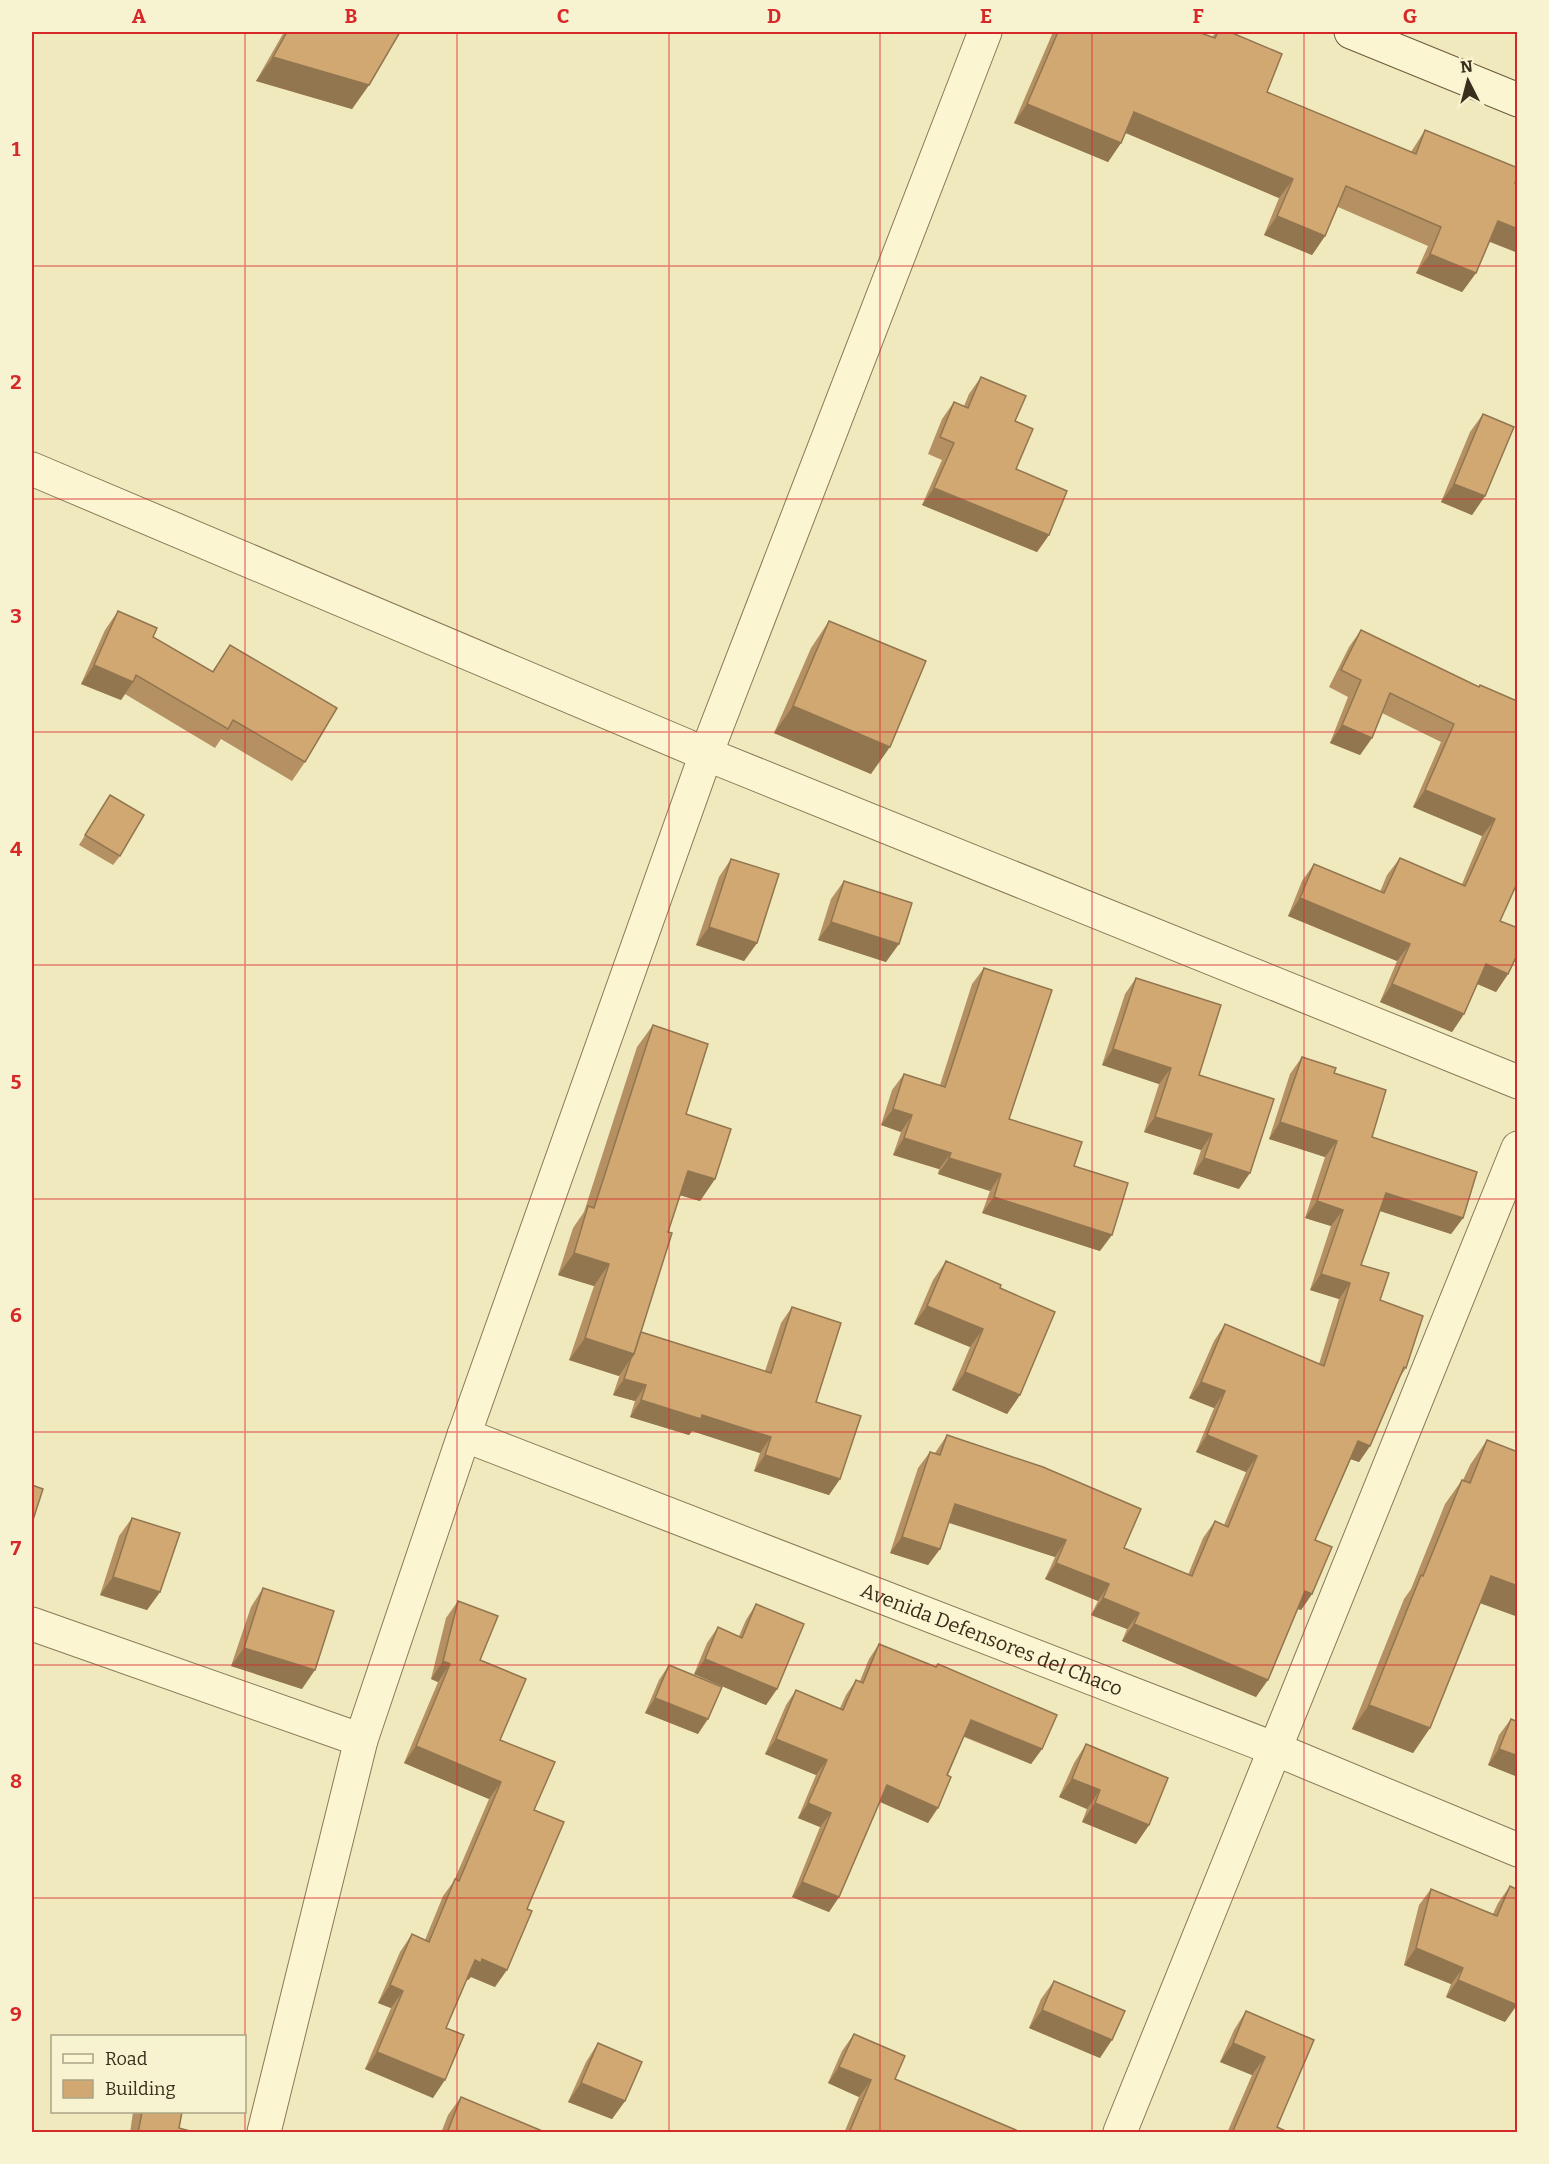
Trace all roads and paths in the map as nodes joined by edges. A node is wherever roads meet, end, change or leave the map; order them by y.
1 (985, 32) edge
2 (1351, 32) edge
3 (1518, 100) edge
4 (32, 469) edge
5 (706, 754) junction
6 (1518, 1082) edge
7 (1518, 1148) edge
8 (464, 1435) junction
9 (32, 1624) edge
10 (361, 1740) junction
11 (1275, 1749) junction
12 (1518, 1850) edge
13 (264, 2133) edge
14 (1120, 2133) edge

1 - 5 street
2 - 3 street
4 - 5 street
5 - 6 street
5 - 8 street
7 - 11 street
8 - 10 street
8 - 11 street, Avenida Defensores del Chaco
9 - 10 street
10 - 13 street
11 - 12 street, Avenida Defensores del Chaco
11 - 14 street

